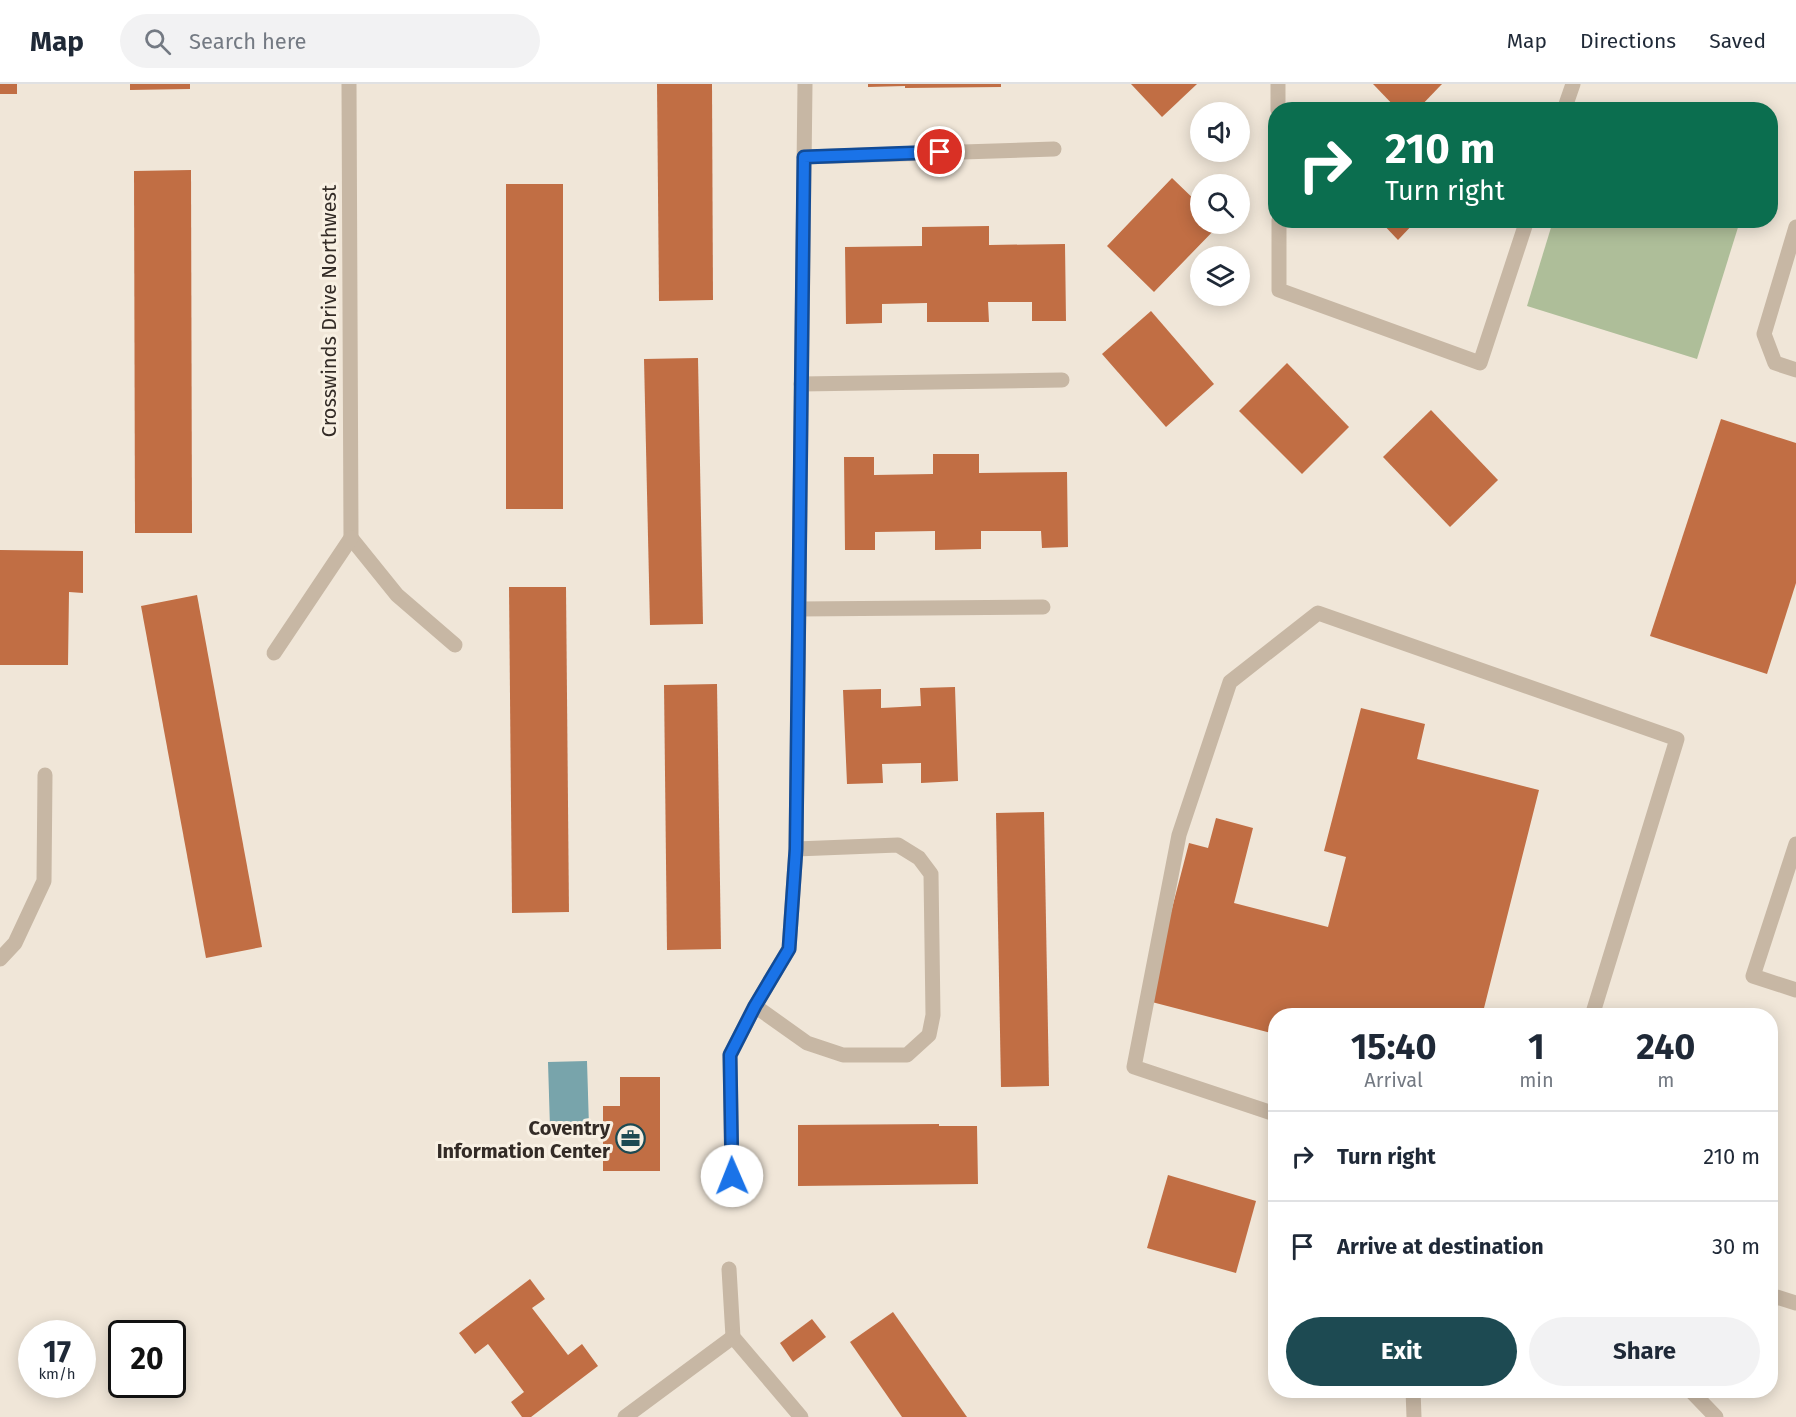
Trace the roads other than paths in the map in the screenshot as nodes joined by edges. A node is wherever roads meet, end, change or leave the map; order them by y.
1 (349, 84) edge
2 (805, 84) edge
3 (1278, 84) edge
4 (1573, 84) edge
5 (1278, 102) edge
6 (1567, 102) edge
7 (1054, 149) dead end
8 (804, 157) junction
9 (1796, 227) edge
10 (1279, 228) edge
11 (1524, 228) edge
12 (1796, 370) edge
13 (1062, 380) dead end
14 (801, 384) junction
15 (351, 538) junction
16 (1043, 607) dead end
17 (799, 609) junction
18 (455, 645) dead end
19 (274, 654) dead end
20 (45, 775) dead end
21 (1796, 844) edge
22 (796, 849) junction
23 (0, 959) edge
24 (1796, 990) edge
25 (755, 1006) junction
26 (1594, 1008) edge
27 (1268, 1112) edge
28 (732, 1176) dead end
29 (729, 1269) dead end
30 (1778, 1298) edge
31 (1796, 1304) edge
32 (733, 1337) junction
33 (1413, 1398) edge
34 (1698, 1398) edge
35 (626, 1417) edge
36 (801, 1417) edge
37 (1414, 1417) edge
38 (1716, 1417) edge

1 - 15 street, Crosswinds Drive Northwest
2 - 8 street
3 - 5 street
4 - 6 street
7 - 8 street
8 - 14 street
9 - 12 street
10 - 11 street
13 - 14 street
14 - 17 street
15 - 18 street
15 - 19 street
16 - 17 street
17 - 22 street
20 - 23 street
21 - 24 street
22 - 25 street
22 - 25 street
25 - 28 street
26 - 27 street
29 - 32 street
30 - 31 street
32 - 35 street
32 - 36 street
33 - 37 street
34 - 38 street

